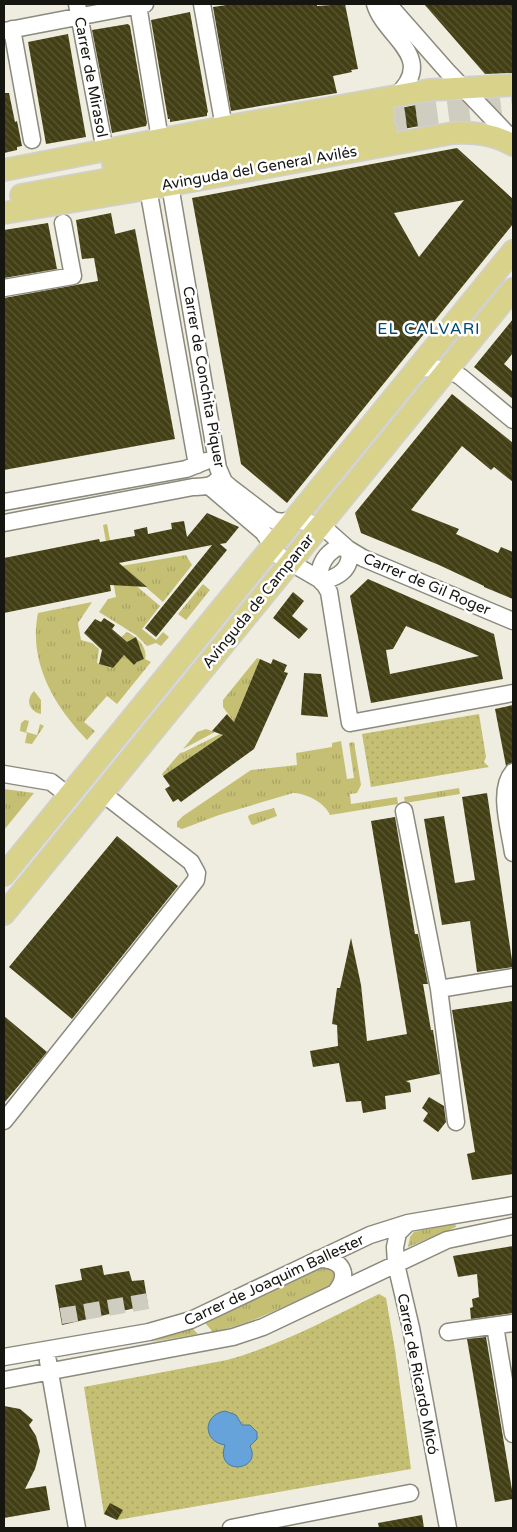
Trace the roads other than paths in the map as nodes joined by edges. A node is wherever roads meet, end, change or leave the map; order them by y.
1 (142, 4) edge
2 (202, 4) edge
3 (376, 4) edge
4 (388, 4) edge
5 (78, 10) edge
6 (8, 30) edge
7 (513, 85) edge
8 (463, 88) junction
9 (396, 96) junction
10 (224, 127) junction
11 (32, 140) dead end
12 (160, 140) junction
13 (513, 140) edge
14 (513, 145) edge
15 (105, 151) junction
16 (4, 170) edge
17 (4, 184) edge
18 (170, 185) junction
19 (148, 188) junction
20 (4, 198) edge
21 (4, 213) edge
22 (177, 221) junction
23 (63, 223) dead end
24 (155, 224) junction
25 (513, 251) edge
26 (4, 288) edge
27 (513, 289) edge
28 (418, 368) junction
29 (448, 369) junction
30 (513, 420) edge
31 (197, 465) junction
32 (218, 470) junction
33 (156, 474) junction
34 (206, 486) junction
35 (159, 494) junction
36 (4, 502) edge
37 (294, 520) junction
38 (4, 523) edge
39 (321, 525) junction
40 (273, 546) junction
41 (348, 548) junction
42 (290, 562) junction
43 (319, 579) junction
44 (513, 621) edge
45 (513, 694) edge
46 (513, 772) edge
47 (4, 774) edge
48 (102, 793) junction
49 (69, 796) junction
50 (87, 811) junction
51 (404, 811) dead end
52 (28, 845) junction
53 (53, 852) junction
54 (513, 854) edge
55 (38, 872) junction
56 (4, 874) edge
57 (4, 914) edge
58 (513, 976) edge
59 (438, 988) junction
60 (4, 1121) edge
61 (456, 1122) dead end
62 (513, 1205) edge
63 (408, 1223) junction
64 (513, 1226) edge
65 (318, 1259) junction
66 (396, 1264) junction
67 (335, 1293) junction
68 (513, 1323) edge
69 (495, 1326) junction
70 (448, 1332) dead end
71 (46, 1350) junction
72 (4, 1357) edge
73 (508, 1366) edge
74 (49, 1371) junction
75 (4, 1380) edge
76 (512, 1415) edge
77 (513, 1434) edge
78 (410, 1493) dead end
79 (77, 1528) edge
80 (231, 1528) edge
81 (448, 1528) edge

1 - 5 street
1 - 12 street
2 - 10 street
3 - 9 street
4 - 8 street
5 - 6 street
5 - 15 street, Carrer de Mirasol
6 - 11 street
7 - 8 main road
8 - 9 main road
8 - 13 street
9 - 10 main road
10 - 12 main road
12 - 15 main road
14 - 18 main road, Avinguda del General Avilés
15 - 16 main road
17 - 20 main road, Avinguda del General Avilés
18 - 19 main road, Avinguda del General Avilés
18 - 22 street, Carrer de Conchita Piquer
19 - 21 main road, Avinguda del General Avilés
19 - 24 street, Carrer de Conchita Piquer
22 - 24 street
22 - 32 street, Carrer de Conchita Piquer
23 - 26 street
24 - 31 street, Carrer de Conchita Piquer
25 - 28 main road, Avinguda de Campanar
27 - 29 main road, Avinguda de Campanar
28 - 29 street
28 - 37 main road, Avinguda de Campanar
29 - 30 street
29 - 39 main road, Avinguda de Campanar
31 - 32 street
31 - 33 street
31 - 34 street, Carrer de Conchita Piquer
32 - 34 street
32 - 37 street, Carrer de Conchita Piquer
33 - 35 street
33 - 36 street
34 - 35 street
34 - 40 street, Carrer de Conchita Piquer
35 - 38 street
37 - 39 street, Carrer de Conchita Piquer
37 - 40 main road, Avinguda de Campanar
39 - 41 street, Carrer de Gil Roger
39 - 42 main road, Avinguda de Campanar
40 - 42 street, Carrer de Conchita Piquer
40 - 49 main road, Avinguda de Campanar
41 - 43 street
41 - 44 street, Carrer de Gil Roger
42 - 43 street
42 - 48 main road, Avinguda de Campanar
43 - 45 street
46 - 54 street
47 - 49 street
48 - 50 main road, Avinguda de Campanar
48 - 60 street
49 - 50 main road
49 - 52 main road, Avinguda de Campanar
50 - 53 main road, Avinguda de Campanar
51 - 59 street
52 - 53 main road
52 - 55 main road
52 - 56 main road, Avinguda de Campanar
53 - 55 main road, Avinguda de Campanar
55 - 57 main road, Avinguda de Campanar
58 - 59 street
59 - 61 street
62 - 63 street, Carrer de Joaquim Ballester
63 - 65 street, Carrer de Joaquim Ballester
63 - 66 street, Carrer de Ricardo Micó
64 - 66 street, Carrer de Joaquim Ballester
65 - 67 street
65 - 71 street, Carrer de Joaquim Ballester
66 - 67 street, Carrer de Joaquim Ballester
66 - 81 street, Carrer de Ricardo Micó
67 - 74 street, Carrer de Joaquim Ballester
68 - 69 street
69 - 70 street
69 - 73 street
71 - 72 street, Carrer de Joaquim Ballester
71 - 74 street
73 - 76 street
74 - 75 street, Carrer de Joaquim Ballester
74 - 79 street
76 - 77 street
78 - 80 street

